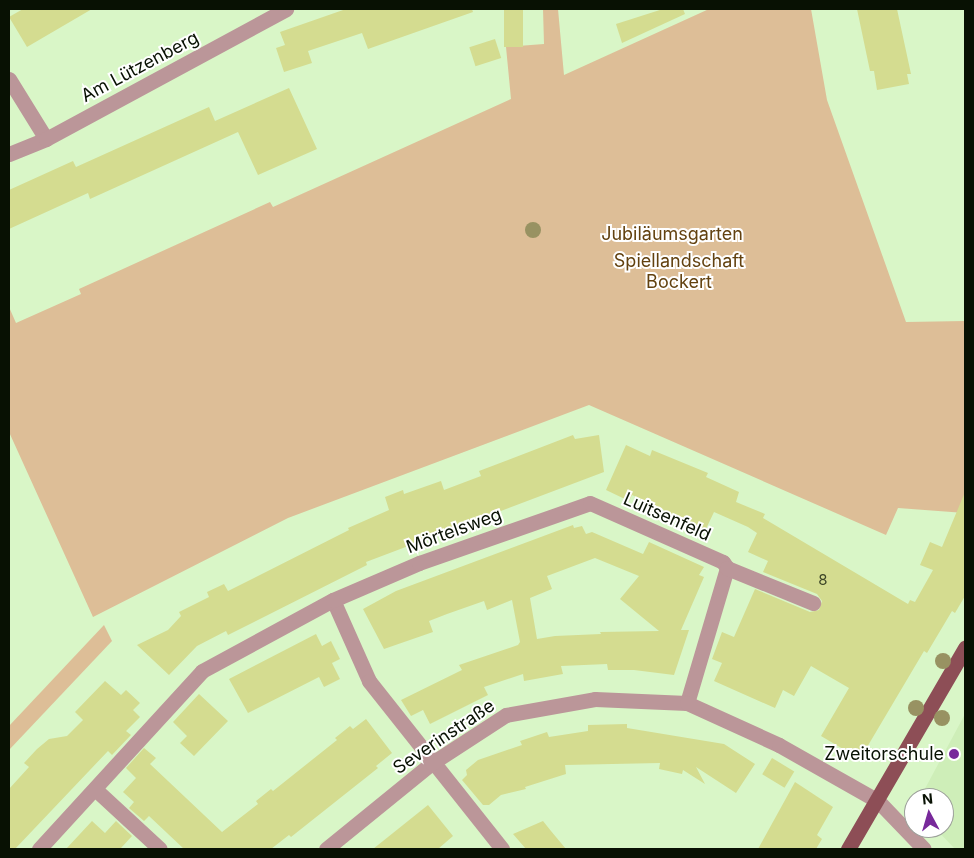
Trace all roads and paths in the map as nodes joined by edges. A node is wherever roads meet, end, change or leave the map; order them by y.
1 (286, 9) edge
2 (9, 79) edge
3 (46, 139) junction
4 (9, 154) edge
5 (590, 503) joint
6 (727, 568) junction
7 (333, 600) junction
8 (812, 604) dead end
9 (965, 648) edge
10 (687, 703) junction
11 (432, 763) junction
12 (95, 789) junction
13 (878, 801) junction
14 (39, 849) edge
15 (160, 849) edge
16 (326, 849) edge
17 (502, 849) edge
18 (848, 849) edge
19 (924, 849) edge

1 - 3 street, Am Lützenberg
2 - 3 street
3 - 4 street, Am Lützenberg
5 - 6 street, Luitsenfeld
5 - 7 street, Mörtelsweg
6 - 8 street, Luitsenfeld
6 - 10 street
7 - 11 street
7 - 12 street, Mörtelsweg
9 - 13 main road
10 - 11 street, Severinstraße
10 - 13 street, Severinstraße
11 - 16 street, Severinstraße
11 - 17 street
12 - 14 street, Mörtelsweg
12 - 15 street
13 - 18 main road
13 - 19 street, Severinstraße

